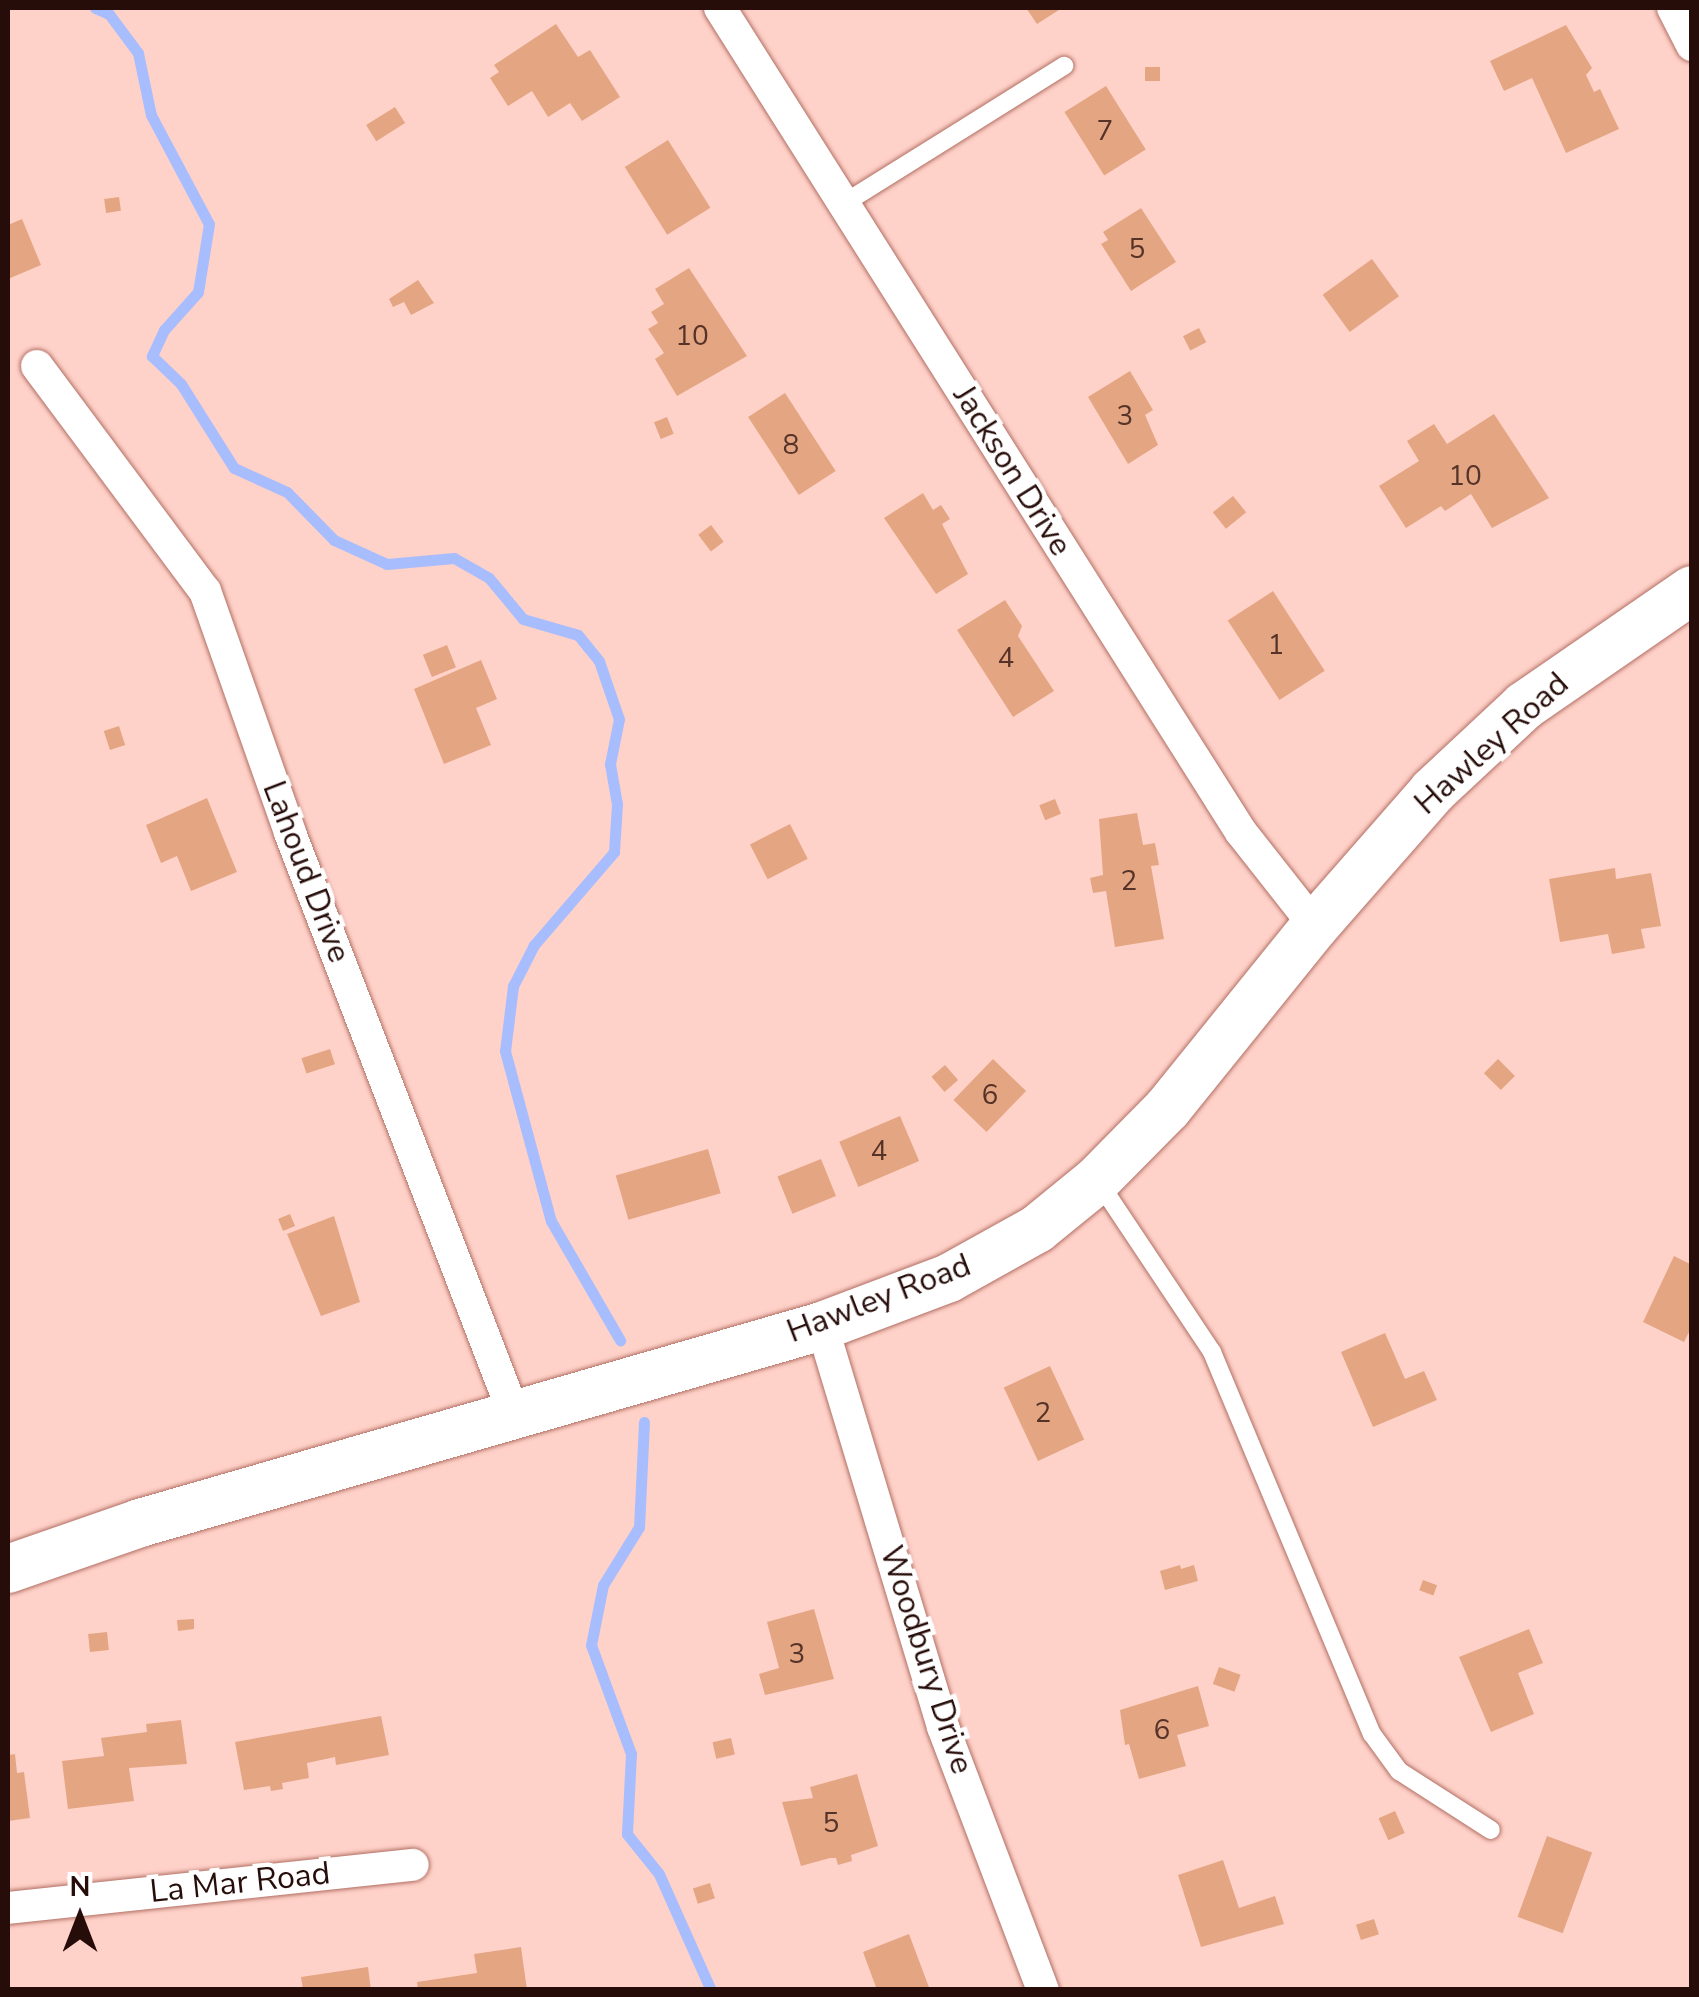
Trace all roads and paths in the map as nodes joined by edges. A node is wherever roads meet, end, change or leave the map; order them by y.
1 (720, 8) edge
2 (1673, 8) edge
3 (1692, 44) edge
4 (1064, 66) dead end
5 (842, 204) junction
6 (36, 366) dead end
7 (1692, 590) edge
8 (1315, 926) junction
9 (1098, 1180) junction
10 (822, 1326) junction
11 (514, 1414) junction
12 (8, 1569) edge
13 (1491, 1830) dead end
14 (413, 1865) dead end
15 (8, 1908) edge
16 (1043, 1990) edge

1 - 5 street, Jackson Drive
2 - 3 street
4 - 5 lane
5 - 8 street, Jackson Drive
6 - 11 street, Lahoud Drive
7 - 8 street, Hawley Road
8 - 9 street, Hawley Road
9 - 10 street, Hawley Road
9 - 13 lane
10 - 11 street, Hawley Road
10 - 16 street, Woodbury Drive
11 - 12 street, Hawley Road
14 - 15 street, La Mar Road

